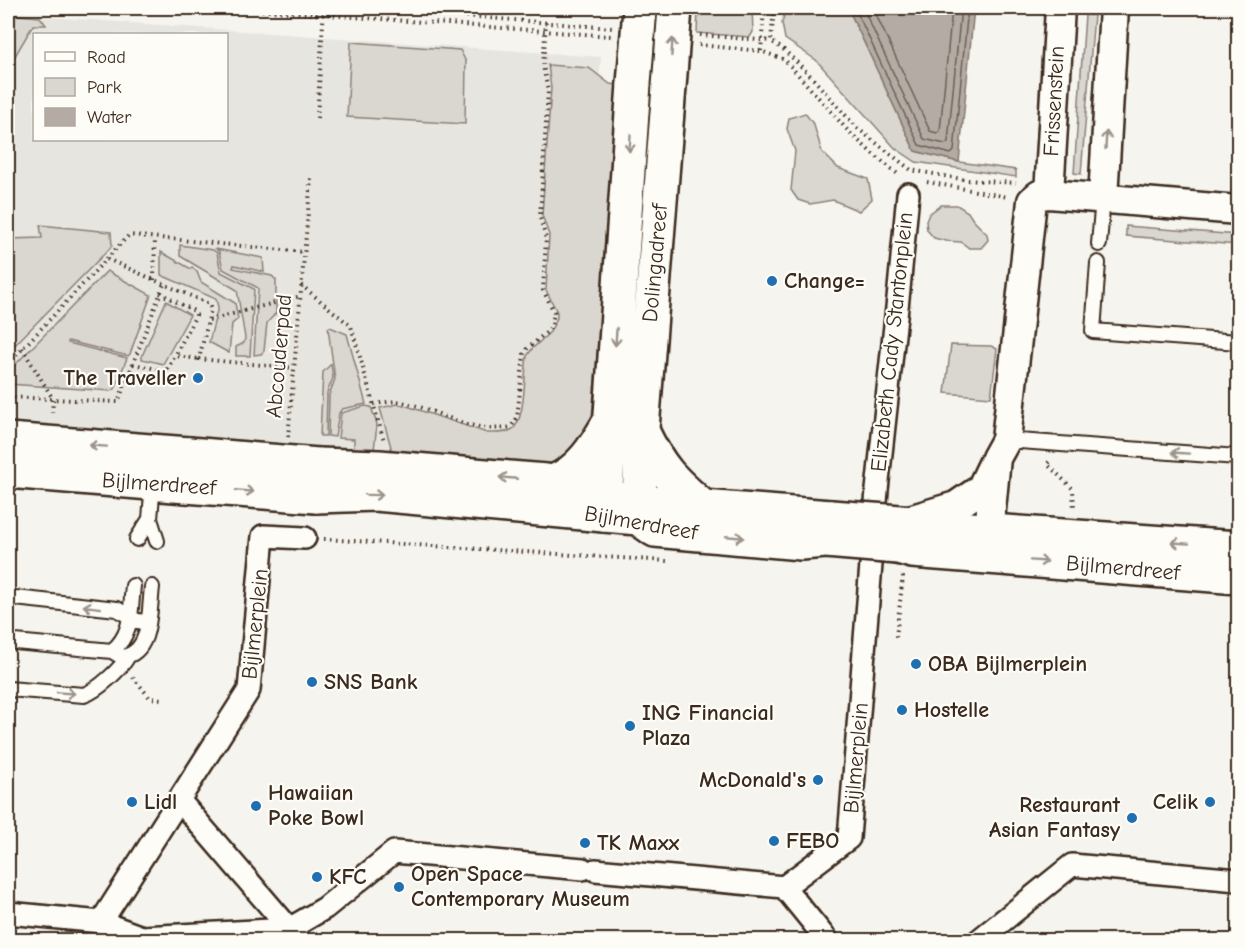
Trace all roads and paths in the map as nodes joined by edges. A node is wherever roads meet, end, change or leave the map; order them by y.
1 (232, 8) edge
2 (324, 8) edge
3 (338, 8) edge
4 (365, 8) edge
5 (640, 8) edge
6 (675, 8) edge
7 (764, 8) edge
8 (774, 8) edge
9 (1060, 8) edge
10 (1114, 8) edge
11 (323, 15) junction
12 (337, 16) junction
13 (546, 22) junction
14 (613, 28) dead end
15 (545, 31) junction
16 (693, 34) dead end
17 (612, 36) dead end
18 (762, 40) junction
19 (771, 41) junction
20 (688, 44) dead end
21 (761, 51) junction
22 (317, 118) dead end
23 (311, 178) dead end
24 (910, 184) junction
25 (1044, 191) junction
26 (1103, 198) junction
27 (1239, 210) edge
28 (155, 238) junction
29 (1099, 244) dead end
30 (304, 252) junction
31 (107, 259) junction
32 (1098, 263) dead end
33 (154, 280) junction
34 (164, 284) junction
35 (301, 285) junction
36 (160, 293) junction
37 (301, 296) junction
38 (209, 320) junction
39 (1239, 342) edge
40 (22, 348) junction
41 (175, 356) junction
42 (199, 358) junction
43 (8, 364) edge
44 (133, 364) junction
45 (294, 368) junction
46 (8, 397) edge
47 (53, 399) junction
48 (374, 404) junction
49 (610, 422) junction
50 (642, 429) junction
51 (383, 436) dead end
52 (8, 440) edge
53 (288, 440) dead end
54 (1060, 444) junction
55 (1001, 449) junction
56 (1239, 457) edge
57 (155, 467) junction
58 (8, 471) edge
59 (317, 481) junction
60 (553, 482) junction
61 (605, 506) junction
62 (703, 507) junction
63 (1074, 509) dead end
64 (639, 510) junction
65 (150, 519) junction
66 (828, 529) junction
67 (311, 538) joint
68 (137, 539) dead end
69 (157, 541) dead end
70 (992, 541) junction
71 (901, 547) junction
72 (1239, 548) edge
73 (673, 562) dead end
74 (1239, 577) edge
75 (133, 586) dead end
76 (152, 587) dead end
77 (869, 597) joint
78 (8, 601) edge
79 (130, 617) junction
80 (147, 622) junction
81 (896, 637) dead end
82 (15, 642) dead end
83 (112, 651) junction
84 (126, 661) junction
85 (8, 689) edge
86 (164, 699) dead end
87 (179, 800) junction
88 (1239, 880) edge
89 (784, 887) junction
90 (8, 913) edge
91 (101, 922) junction
92 (294, 935) edge
93 (141, 939) edge
94 (827, 940) edge
95 (979, 940) edge

1 - 11 path
2 - 11 path
3 - 12 path
4 - 13 path
5 -> 49 main road, Dolingadreef, bridge
50 -> 6 main road, Dolingadreef, bridge
7 - 18 path
8 - 19 path
9 - 25 street, Frissenstein
26 -> 10 street
11 - 12 path
11 - 22 path
12 - 15 path
13 - 14 path
13 - 15 path
15 - 17 path
15 - 48 path
16 - 18 path
18 - 19 path
18 - 21 path
19 - 25 path
20 - 21 path
21 - 24 path
23 - 30 path, Abcouderpad
24 - 25 path
24 - 77 street, Elizabeth Cady Stantonplein
25 - 26 street
25 - 55 street, Frissenstein
26 - 27 street
26 - 29 lane
28 - 30 path
28 - 31 path
28 - 33 path
30 - 35 path, Abcouderpad
31 - 33 path
31 - 40 path
32 - 39 lane
33 - 34 path
34 - 36 path
34 - 38 path
35 - 37 path, Abcouderpad
35 - 48 path
36 - 41 path
36 - 44 path
37 - 38 path
37 - 45 path, Abcouderpad
38 - 42 path
40 - 43 path
40 - 47 path
41 - 42 path
41 - 44 path
42 - 45 path
44 - 47 path
45 - 53 path, Abcouderpad
46 - 47 path
48 - 51 path
49 - 60 main road
49 - 61 main road, Dolingadreef
50 - 62 main road
50 - 64 main road, Dolingadreef
57 -> 52 main road, Bijlmerdreef
54 - 55 lane
56 -> 54 lane
54 - 63 path
55 - 70 street
55 - 71 street
57 - 58 main road, Bijlmerdreef
57 - 59 main road, Bijlmerdreef, bridge
57 - 65 lane
60 -> 59 main road, Bijlmerdreef
59 -> 61 main road, Bijlmerdreef
60 - 61 main road, Bijlmerdreef
61 - 64 main road, Bijlmerdreef
62 - 64 main road, Bijlmerdreef
62 - 66 main road, Bijlmerdreef
64 -> 66 main road, Bijlmerdreef
65 - 68 lane
65 - 69 lane
66 - 71 main road, Bijlmerdreef, bridge
67 - 73 path
67 - 87 street, Bijlmerplein
70 - 71 main road, Bijlmerdreef
72 -> 70 main road, Bijlmerdreef
70 -> 74 main road, Bijlmerdreef
71 - 81 path
75 - 79 lane
76 - 80 lane
77 - 89 street, Bijlmerplein
79 -> 78 lane
79 - 80 lane
79 - 83 lane
80 - 84 lane
82 - 83 lane
83 - 84 lane
85 -> 84 lane
84 - 86 path
87 - 91 street, Bijlmerplein
87 - 92 street
88 - 95 street
89 - 92 street
89 - 94 street
90 - 91 street
91 - 93 street
92 - 93 street

